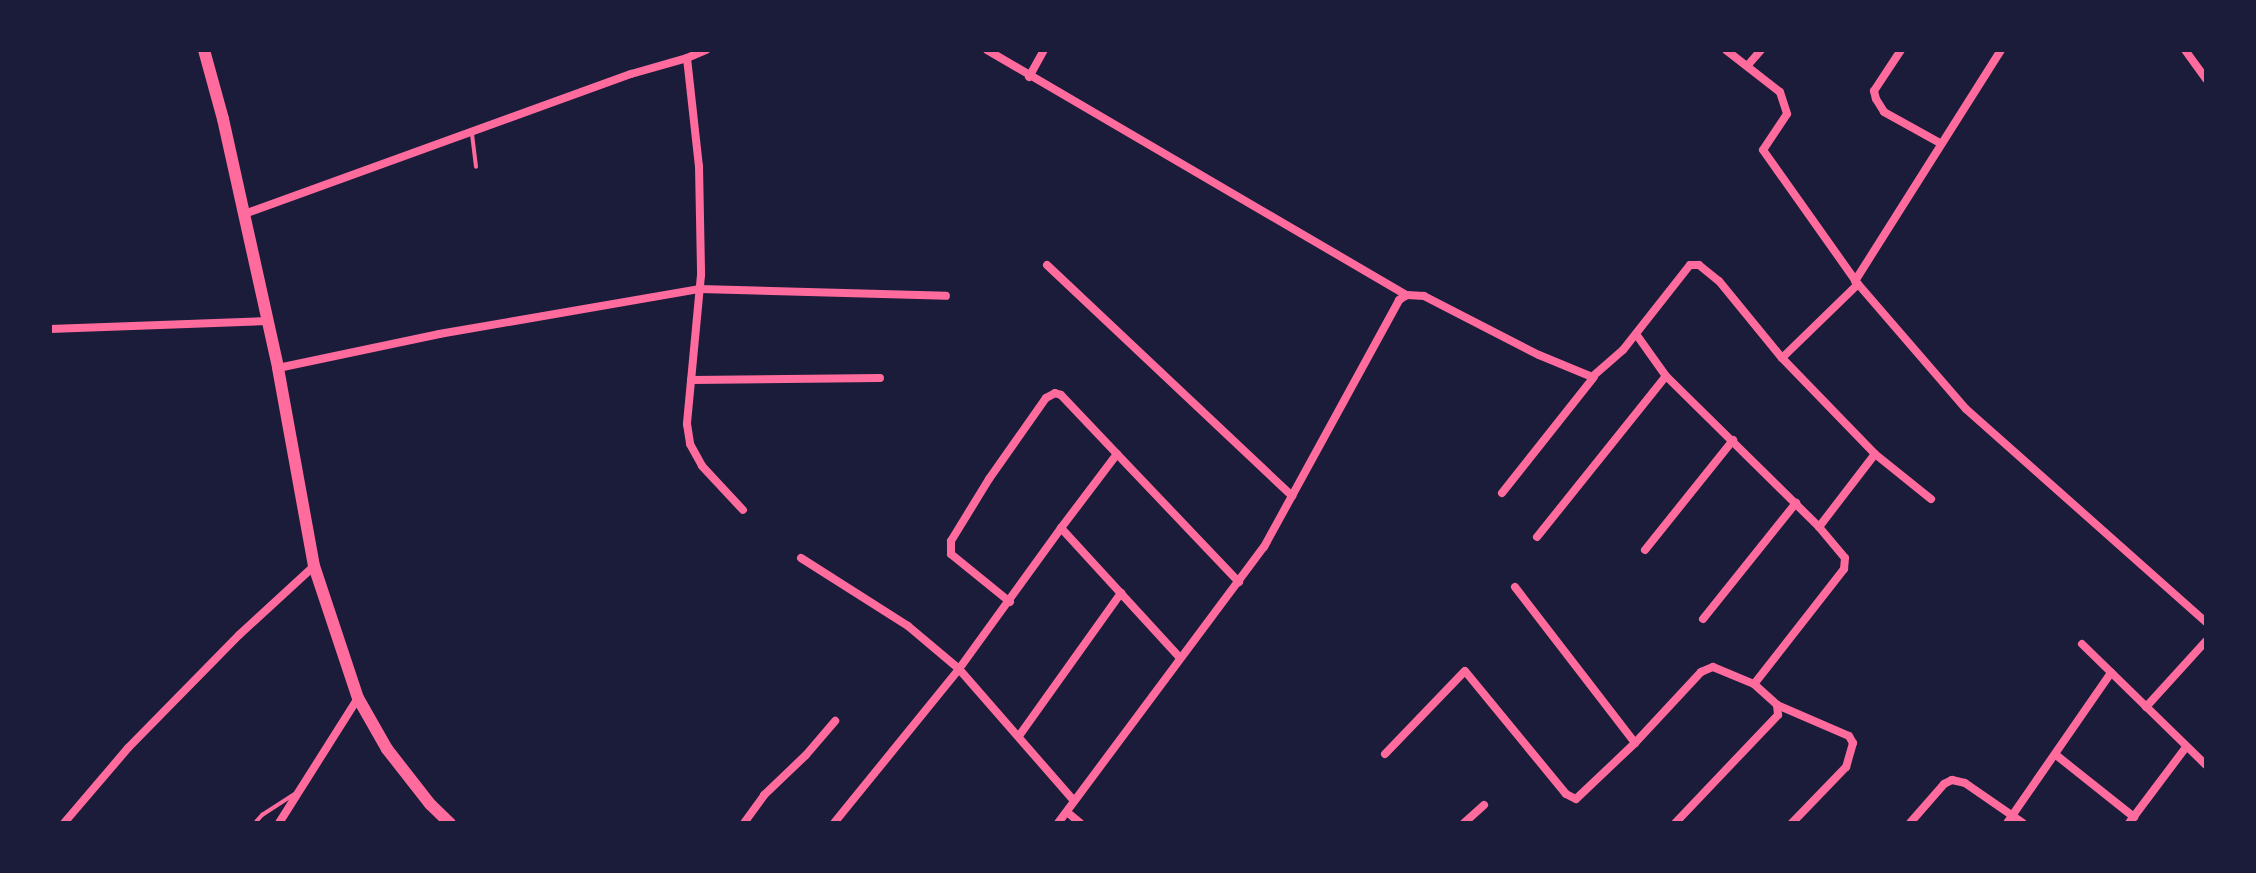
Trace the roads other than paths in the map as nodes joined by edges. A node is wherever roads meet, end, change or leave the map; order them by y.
1 (204, 50) edge
2 (706, 50) edge
3 (987, 50) edge
4 (1044, 50) edge
5 (1726, 50) edge
6 (1761, 50) edge
7 (1901, 50) edge
8 (2001, 50) edge
9 (2185, 50) edge
10 (687, 58) junction
11 (1748, 65) junction
12 (1029, 77) junction
13 (2206, 79) edge
14 (472, 134) junction
15 (1940, 143) junction
16 (476, 167) dead end
17 (244, 214) junction
18 (1047, 265) dead end
19 (1856, 282) junction
20 (700, 289) junction
21 (1407, 295) junction
22 (946, 296) dead end
23 (268, 321) junction
24 (50, 329) edge
25 (1636, 334) junction
26 (1782, 358) junction
27 (278, 368) junction
28 (1666, 376) junction
29 (1595, 377) junction
30 (880, 378) dead end
31 (691, 380) junction
32 (1733, 440) junction
33 (1117, 454) junction
34 (1875, 454) junction
35 (1502, 493) dead end
36 (1292, 496) junction
37 (1931, 499) dead end
38 (1796, 503) junction
39 (743, 510) dead end
40 (1819, 527) junction
41 (1061, 528) junction
42 (1537, 537) dead end
43 (1645, 550) dead end
44 (801, 558) dead end
45 (314, 566) junction
46 (1239, 582) junction
47 (1515, 587) dead end
48 (1121, 593) junction
49 (1010, 602) junction
50 (1703, 619) dead end
51 (2206, 620) edge
52 (2206, 641) edge
53 (2082, 644) dead end
54 (1180, 658) junction
55 (959, 669) junction
56 (2111, 673) junction
57 (1754, 684) junction
58 (358, 698) junction
59 (1777, 705) junction
60 (2146, 707) junction
61 (835, 721) dead end
62 (1019, 736) junction
63 (1635, 743) junction
64 (2186, 747) junction
65 (1385, 754) dead end
66 (2056, 755) junction
67 (2206, 765) edge
68 (303, 789) junction
69 (1074, 801) junction
70 (1484, 805) dead end
71 (1067, 812) junction
72 (2010, 819) edge
73 (2132, 820) edge
74 (64, 823) edge
75 (255, 823) edge
76 (279, 823) edge
77 (450, 823) edge
78 (744, 823) edge
79 (834, 823) edge
80 (1058, 823) edge
81 (1080, 823) edge
82 (1464, 823) edge
83 (1675, 823) edge
84 (1792, 823) edge
85 (1910, 823) edge
86 (2023, 823) edge

1 - 17 main road
2 - 10 street
3 - 12 street
4 - 12 street
5 - 11 street
6 - 11 street
7 - 15 street
8 - 15 street
9 - 13 street
10 - 14 street
10 - 20 street
11 - 19 street
12 - 21 street
14 - 16 lane
14 - 17 street
15 - 19 street
17 - 23 main road
18 - 36 street
19 - 26 street
19 - 51 street
20 - 22 street
20 - 27 street
20 - 31 street
21 - 29 street
21 - 36 street
23 - 24 street
23 - 27 main road
25 - 26 street
25 - 28 street
25 - 29 street
26 - 34 street
27 - 45 main road
28 - 32 street
28 - 42 street
29 - 35 street
30 - 31 street
31 - 39 street
32 - 38 street
32 - 43 street
33 - 41 street
33 - 46 street
33 - 49 street
34 - 37 street
34 - 40 street
36 - 46 street
38 - 40 street
38 - 50 street
40 - 57 street
41 - 48 street
41 - 49 street
44 - 55 street
45 - 58 main road
45 - 74 street
46 - 54 street
47 - 63 street
48 - 54 street
48 - 62 street
49 - 55 street
52 - 60 street
53 - 56 street
54 - 69 street
55 - 62 street
55 - 79 street
56 - 60 street
56 - 66 street
57 - 59 street
57 - 63 street
58 - 68 street
58 - 77 main road
59 - 83 street
59 - 84 street
60 - 64 street
61 - 78 street
62 - 69 street
63 - 65 street
64 - 67 street
64 - 73 street
66 - 72 street
66 - 73 street
68 - 75 lane
68 - 76 street
69 - 71 street
70 - 82 street
71 - 80 street
71 - 81 street
72 - 85 street
72 - 86 street

